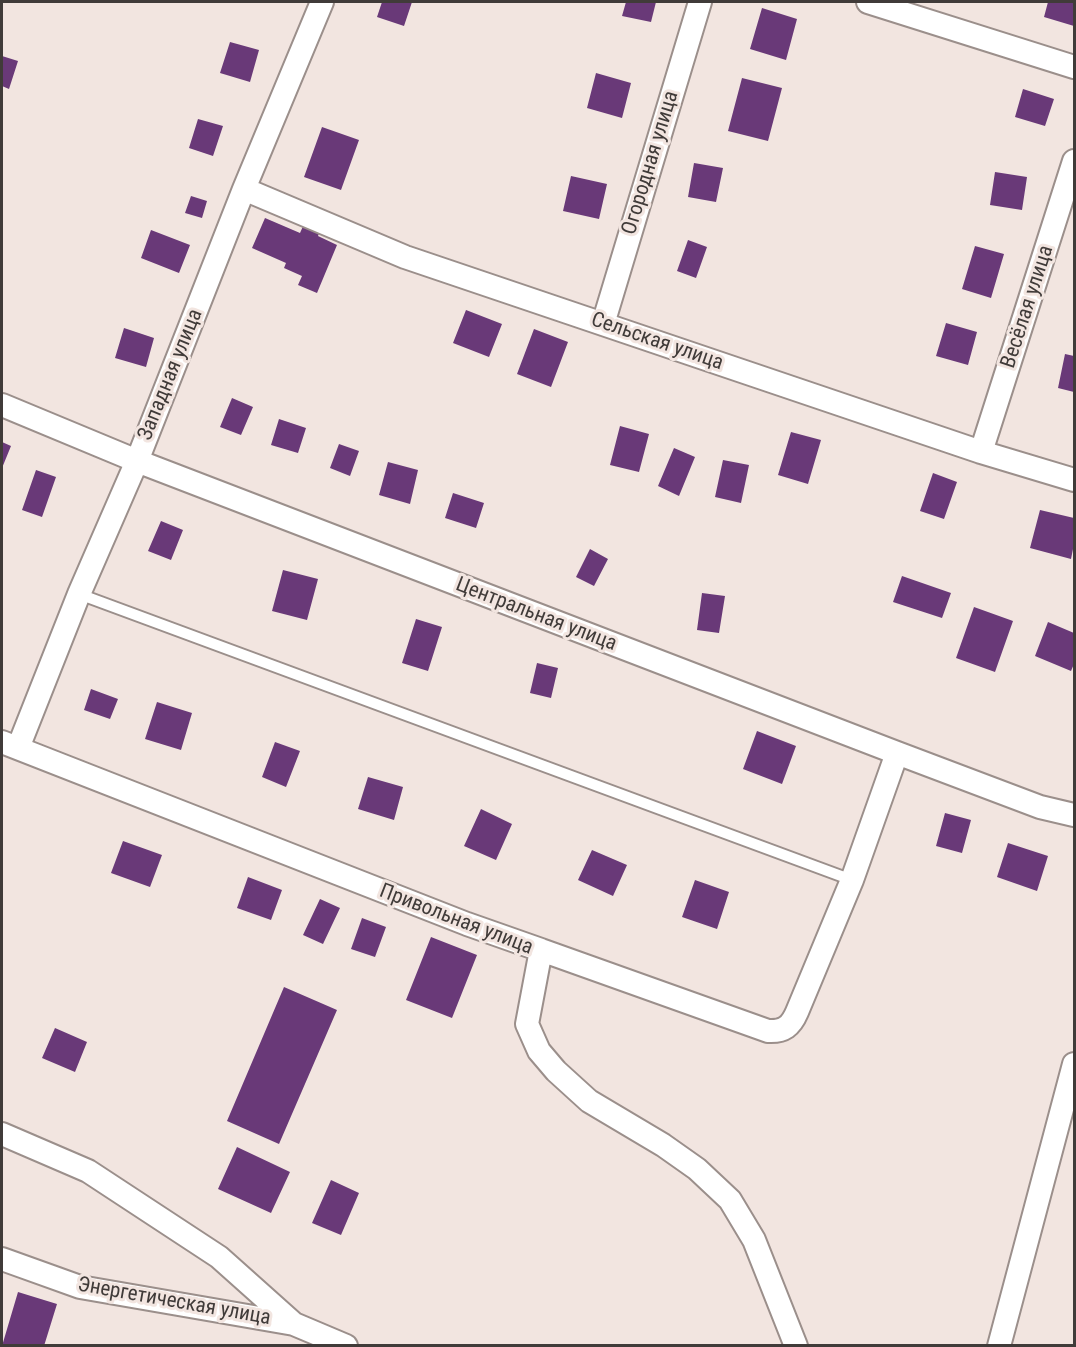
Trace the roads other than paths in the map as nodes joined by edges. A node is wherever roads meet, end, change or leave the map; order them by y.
1 (322, 2) edge
2 (699, 2) edge
3 (868, 2) edge
4 (1074, 68) edge
5 (1074, 161) edge
6 (244, 189) junction
7 (603, 324) junction
8 (2, 405) edge
9 (981, 453) junction
10 (137, 461) junction
11 (1074, 480) edge
12 (79, 594) junction
13 (10, 745) edge
14 (897, 753) junction
15 (1074, 815) edge
16 (852, 880) junction
17 (541, 950) junction
18 (1074, 1064) edge
19 (2, 1134) edge
20 (2, 1259) edge
21 (294, 1324) junction
22 (346, 1346) edge
23 (796, 1346) edge
24 (999, 1346) edge

1 - 6 street, Западная улица
2 - 7 street, Огородная улица
3 - 4 street
5 - 9 street, Весёлая улица
6 - 7 street, Сельская улица
6 - 10 street, Западная улица
7 - 9 street, Сельская улица
8 - 10 street, Центральная улица
9 - 11 street, Сельская улица
10 - 12 street, Западная улица
10 - 14 street, Центральная улица
12 - 13 street, Западная улица
12 - 16 lane
13 - 17 street, Привольная улица
14 - 15 street, Центральная улица
14 - 16 street
16 - 17 street
17 - 23 street, Привольная улица
18 - 24 street
19 - 21 street
20 - 21 street, Энергетическая улица
21 - 22 street, Энергетическая улица

